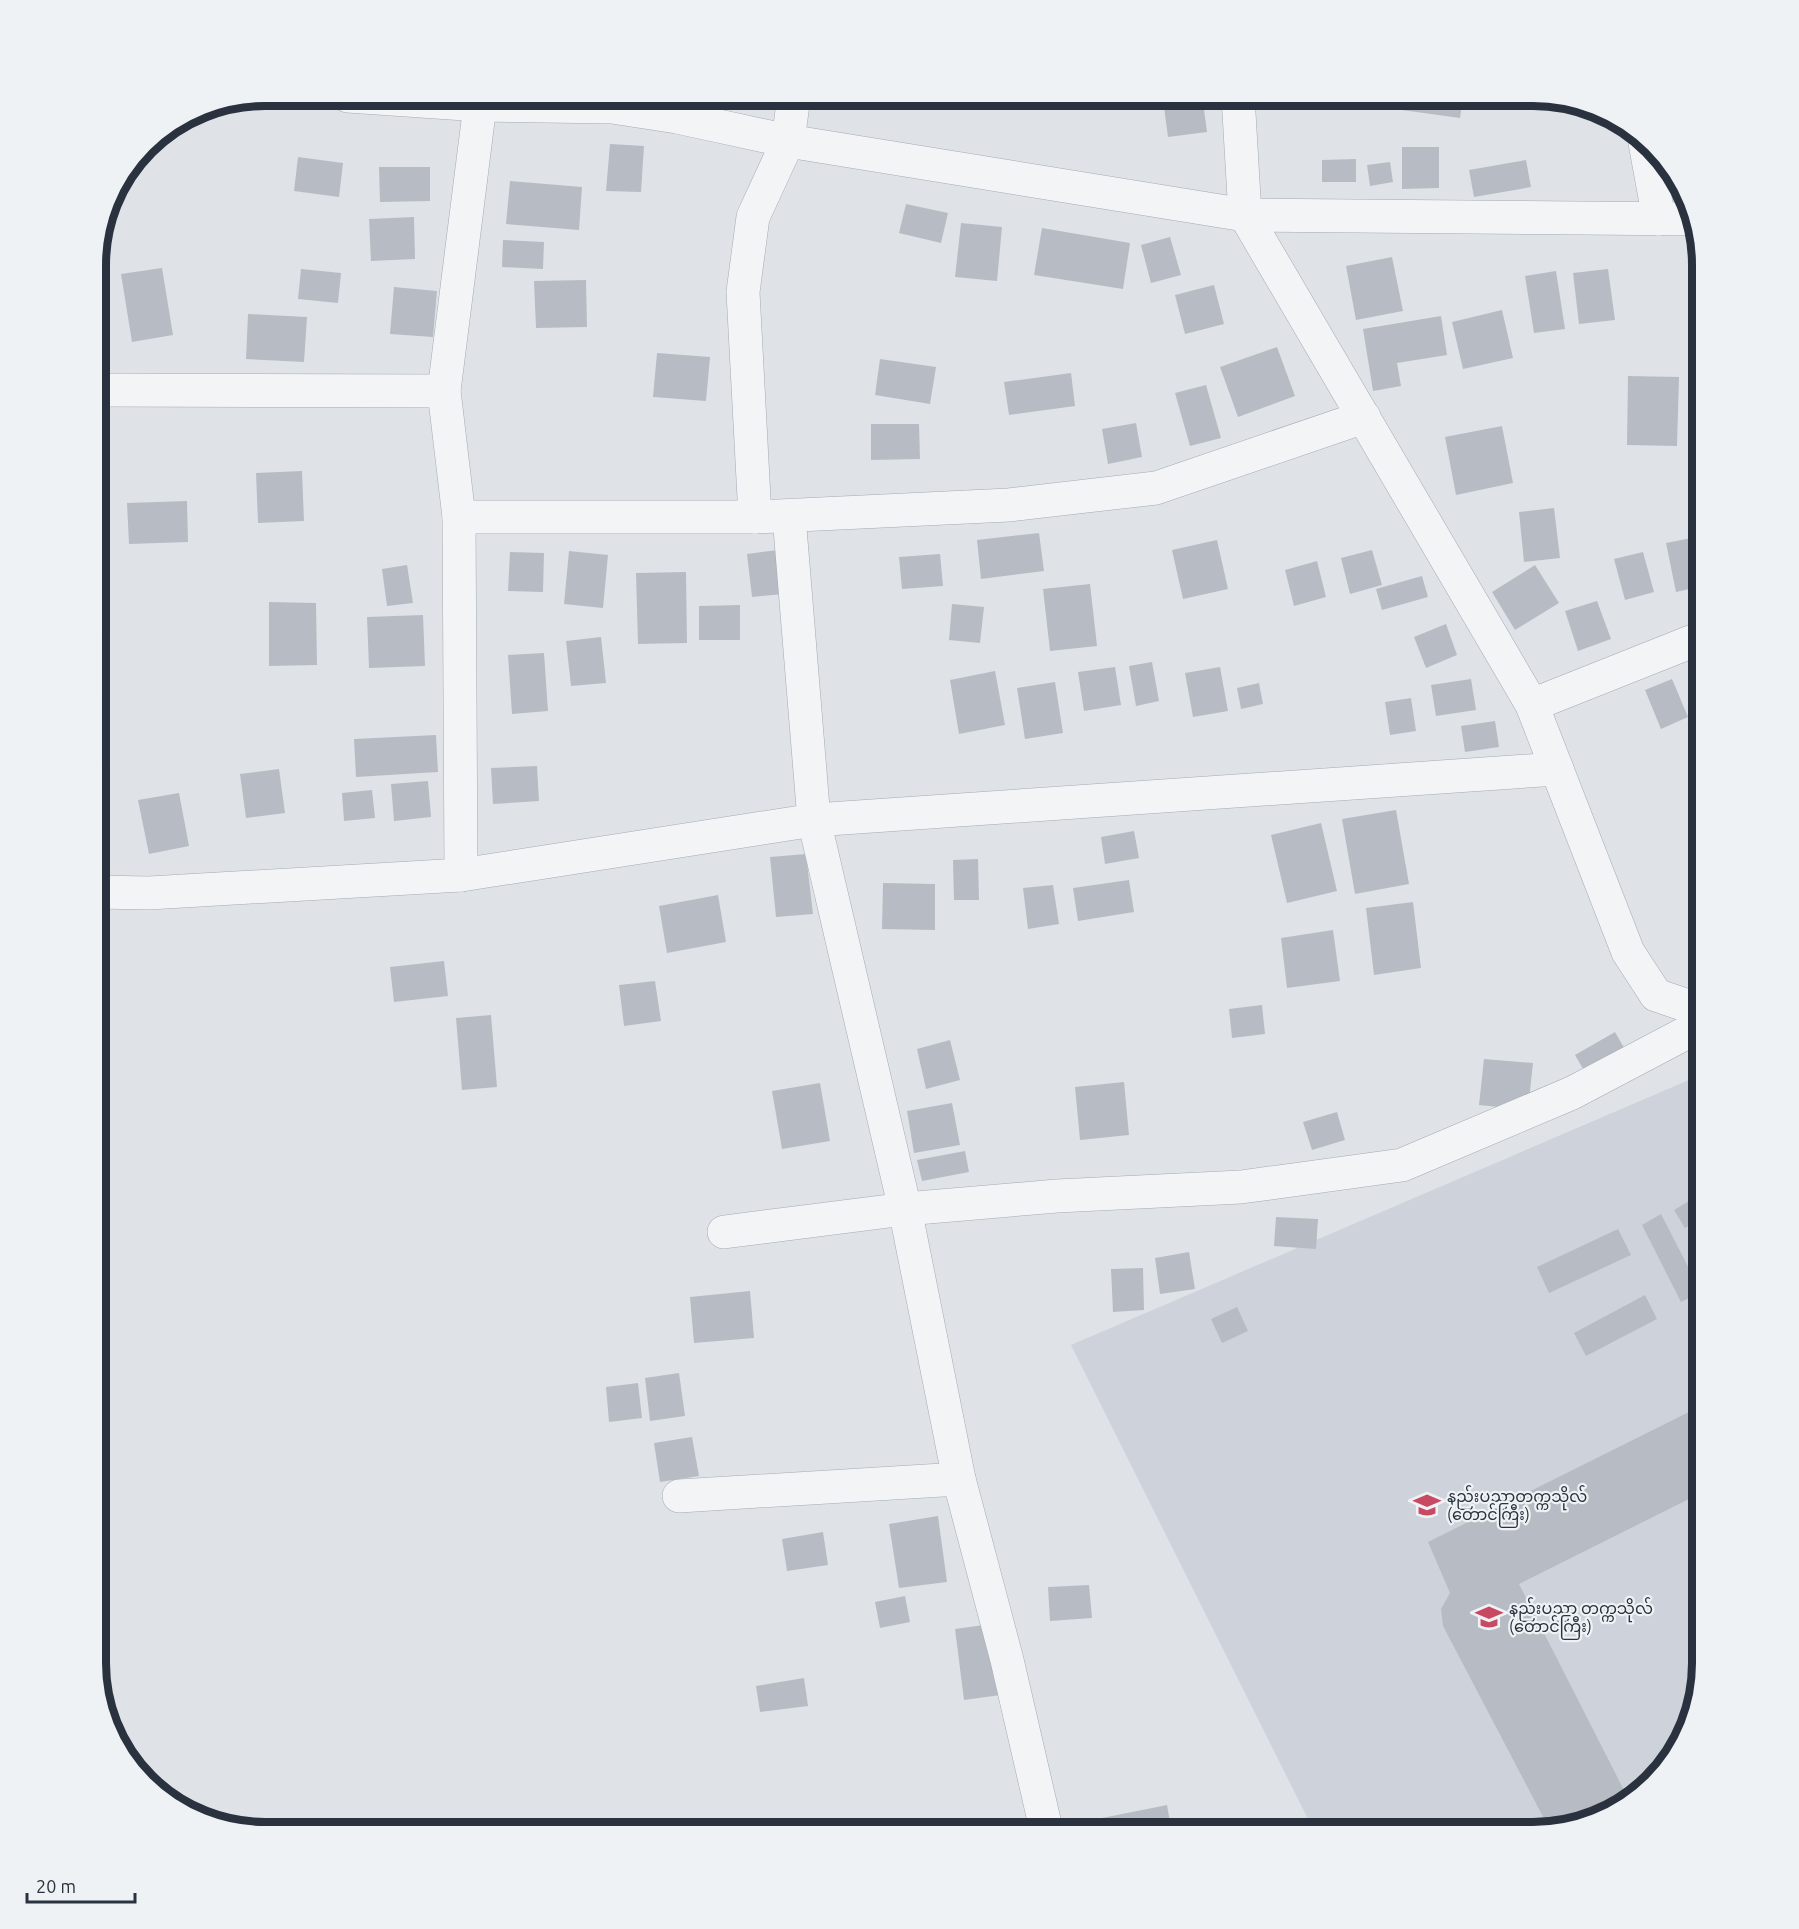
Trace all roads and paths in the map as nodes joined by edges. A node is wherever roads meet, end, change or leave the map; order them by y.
1 (480, 107) edge
2 (612, 107) edge
3 (793, 107) edge
4 (1239, 107) edge
5 (788, 141) junction
6 (1647, 155) edge
7 (1245, 215) junction
8 (1659, 219) junction
9 (1685, 219) edge
10 (107, 390) edge
11 (444, 391) junction
12 (1364, 417) junction
13 (789, 516) junction
14 (459, 517) junction
15 (755, 517) junction
16 (1692, 641) edge
17 (1532, 705) junction
18 (1557, 769) junction
19 (814, 820) junction
20 (461, 875) junction
21 (107, 892) edge
22 (1692, 1007) edge
23 (1692, 1030) edge
24 (905, 1209) junction
25 (723, 1232) dead end
26 (959, 1479) junction
27 (679, 1496) dead end
28 (1044, 1822) edge

1 - 11 street
2 - 5 street
3 - 5 street
4 - 7 street
5 - 7 street
5 - 15 street
6 - 8 street
7 - 8 street
7 - 12 street
8 - 9 street
10 - 11 street
11 - 14 street
12 - 13 street
12 - 17 street
13 - 15 street
13 - 19 street
14 - 15 street
14 - 20 street
16 - 17 street
17 - 18 street
18 - 19 street
18 - 22 street
19 - 20 street
19 - 24 street
20 - 21 street
23 - 24 street
24 - 25 street
24 - 26 street
26 - 27 street
26 - 28 street

